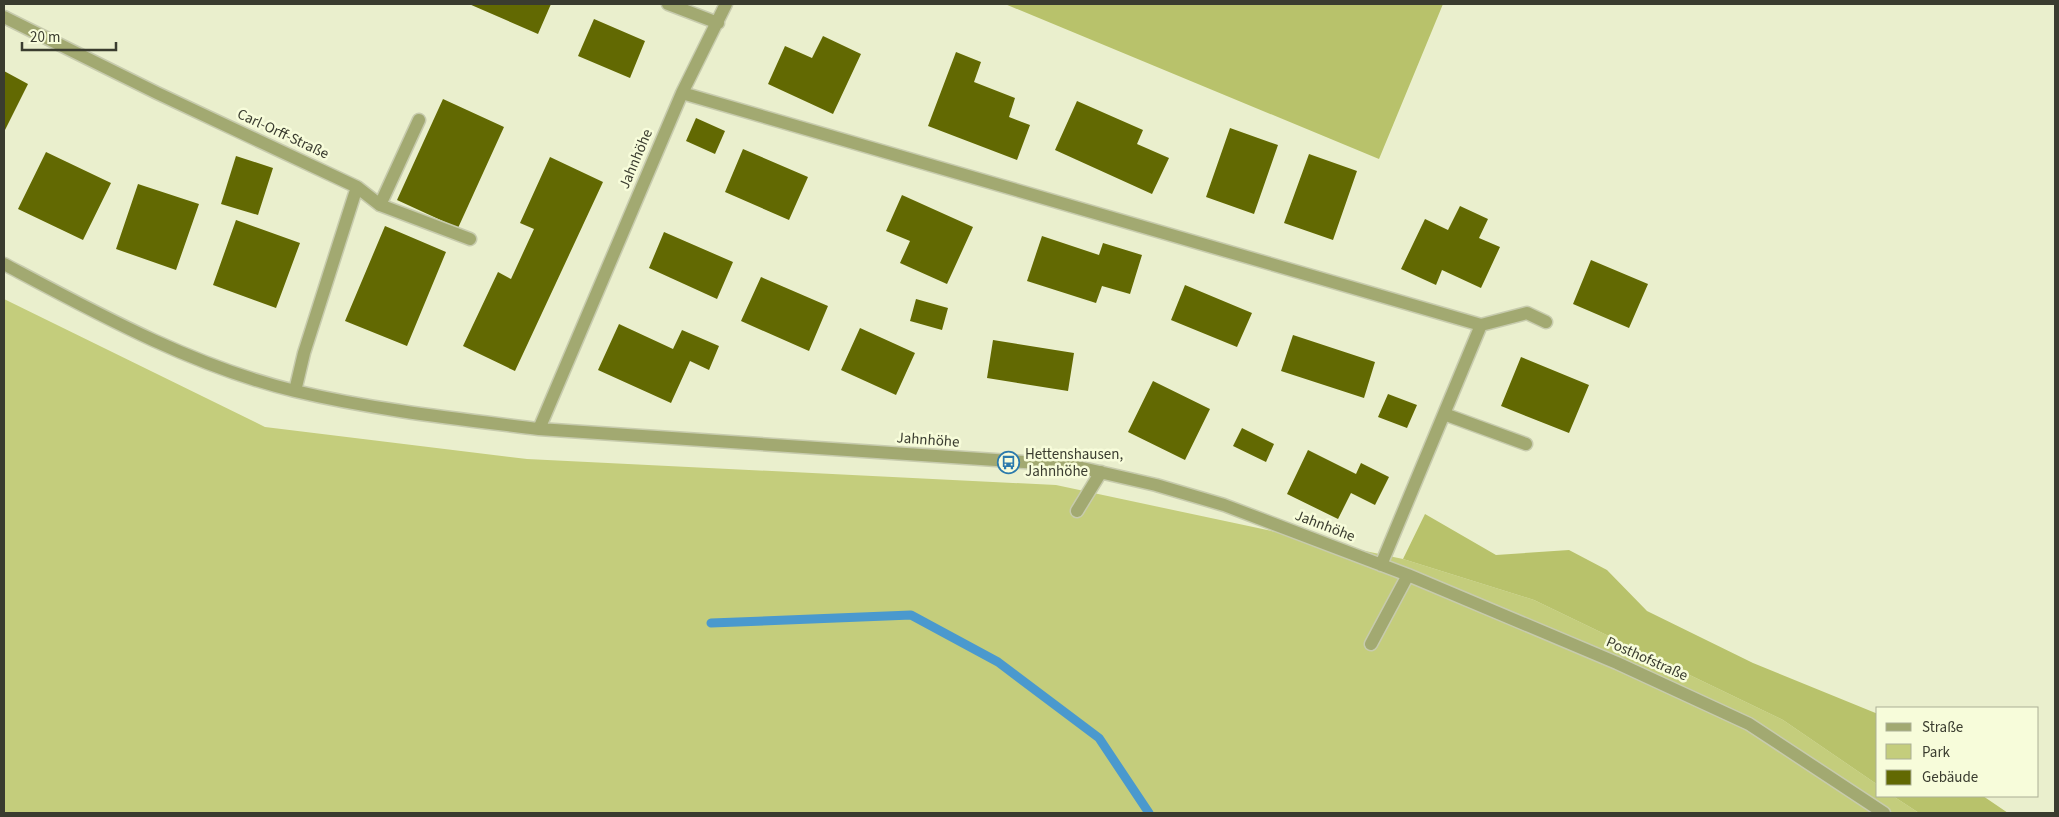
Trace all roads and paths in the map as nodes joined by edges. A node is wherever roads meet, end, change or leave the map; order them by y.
1 (668, 4) edge
2 (726, 4) edge
3 (4, 17) edge
4 (718, 23) junction
5 (682, 93) junction
6 (419, 120) dead end
7 (357, 187) junction
8 (380, 205) junction
9 (470, 239) dead end
10 (4, 264) edge
11 (1546, 322) dead end
12 (1481, 325) junction
13 (295, 391) junction
14 (1444, 414) junction
15 (539, 428) junction
16 (1526, 444) dead end
17 (1101, 472) junction
18 (1077, 511) dead end
19 (1382, 565) junction
20 (1408, 575) junction
21 (1372, 644) dead end
22 (1884, 813) edge

1 - 4 street
2 - 4 street, Jahnhöhe
3 - 7 street, Carl-Orff-Straße
4 - 5 street, Jahnhöhe
5 - 12 street
5 - 15 street, Jahnhöhe
6 - 8 street
7 - 8 street, Carl-Orff-Straße
7 - 13 street
8 - 9 street, Carl-Orff-Straße
10 - 13 street
11 - 12 street
12 - 14 street
13 - 15 street
14 - 16 street
14 - 19 street
15 - 17 street, Jahnhöhe
17 - 18 street
17 - 19 street, Jahnhöhe
19 - 20 street, Posthofstraße
20 - 21 street
20 - 22 street, Posthofstraße

